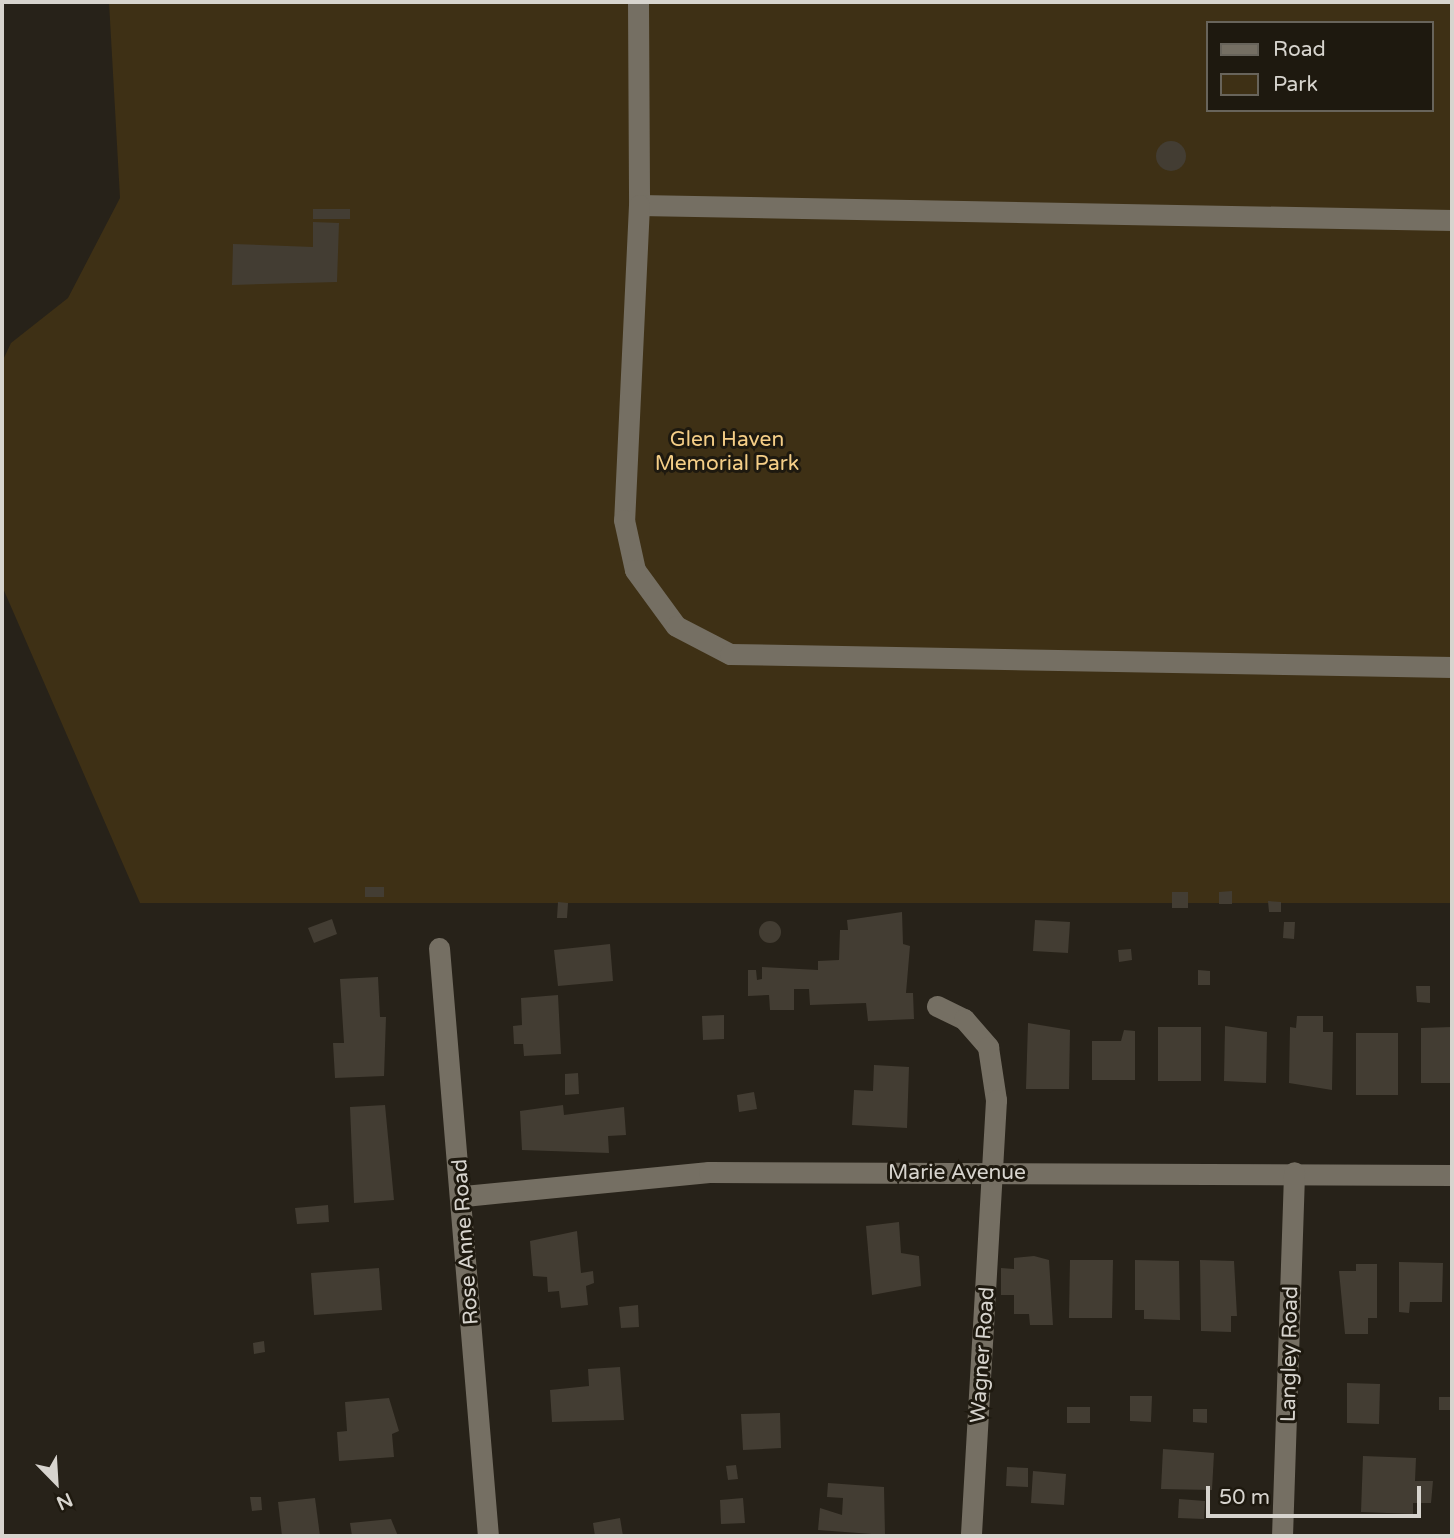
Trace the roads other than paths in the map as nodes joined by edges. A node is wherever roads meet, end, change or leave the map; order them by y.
1 (638, 2) edge
2 (639, 205) junction
3 (1452, 220) edge
4 (1452, 667) edge
5 (439, 948) dead end
6 (937, 1006) dead end
7 (1293, 1172) junction
8 (994, 1173) junction
9 (1452, 1175) edge
10 (464, 1196) junction
11 (488, 1536) edge
12 (971, 1536) edge
13 (1282, 1536) edge

1 - 2 street
2 - 3 street
2 - 4 street
5 - 10 street, Rose Anne Road
6 - 8 street, Wagner Road
7 - 8 street, Marie Avenue
7 - 9 street, Marie Avenue
7 - 13 street, Langley Road
8 - 10 street, Marie Avenue
8 - 12 street, Wagner Road
10 - 11 street, Rose Anne Road

